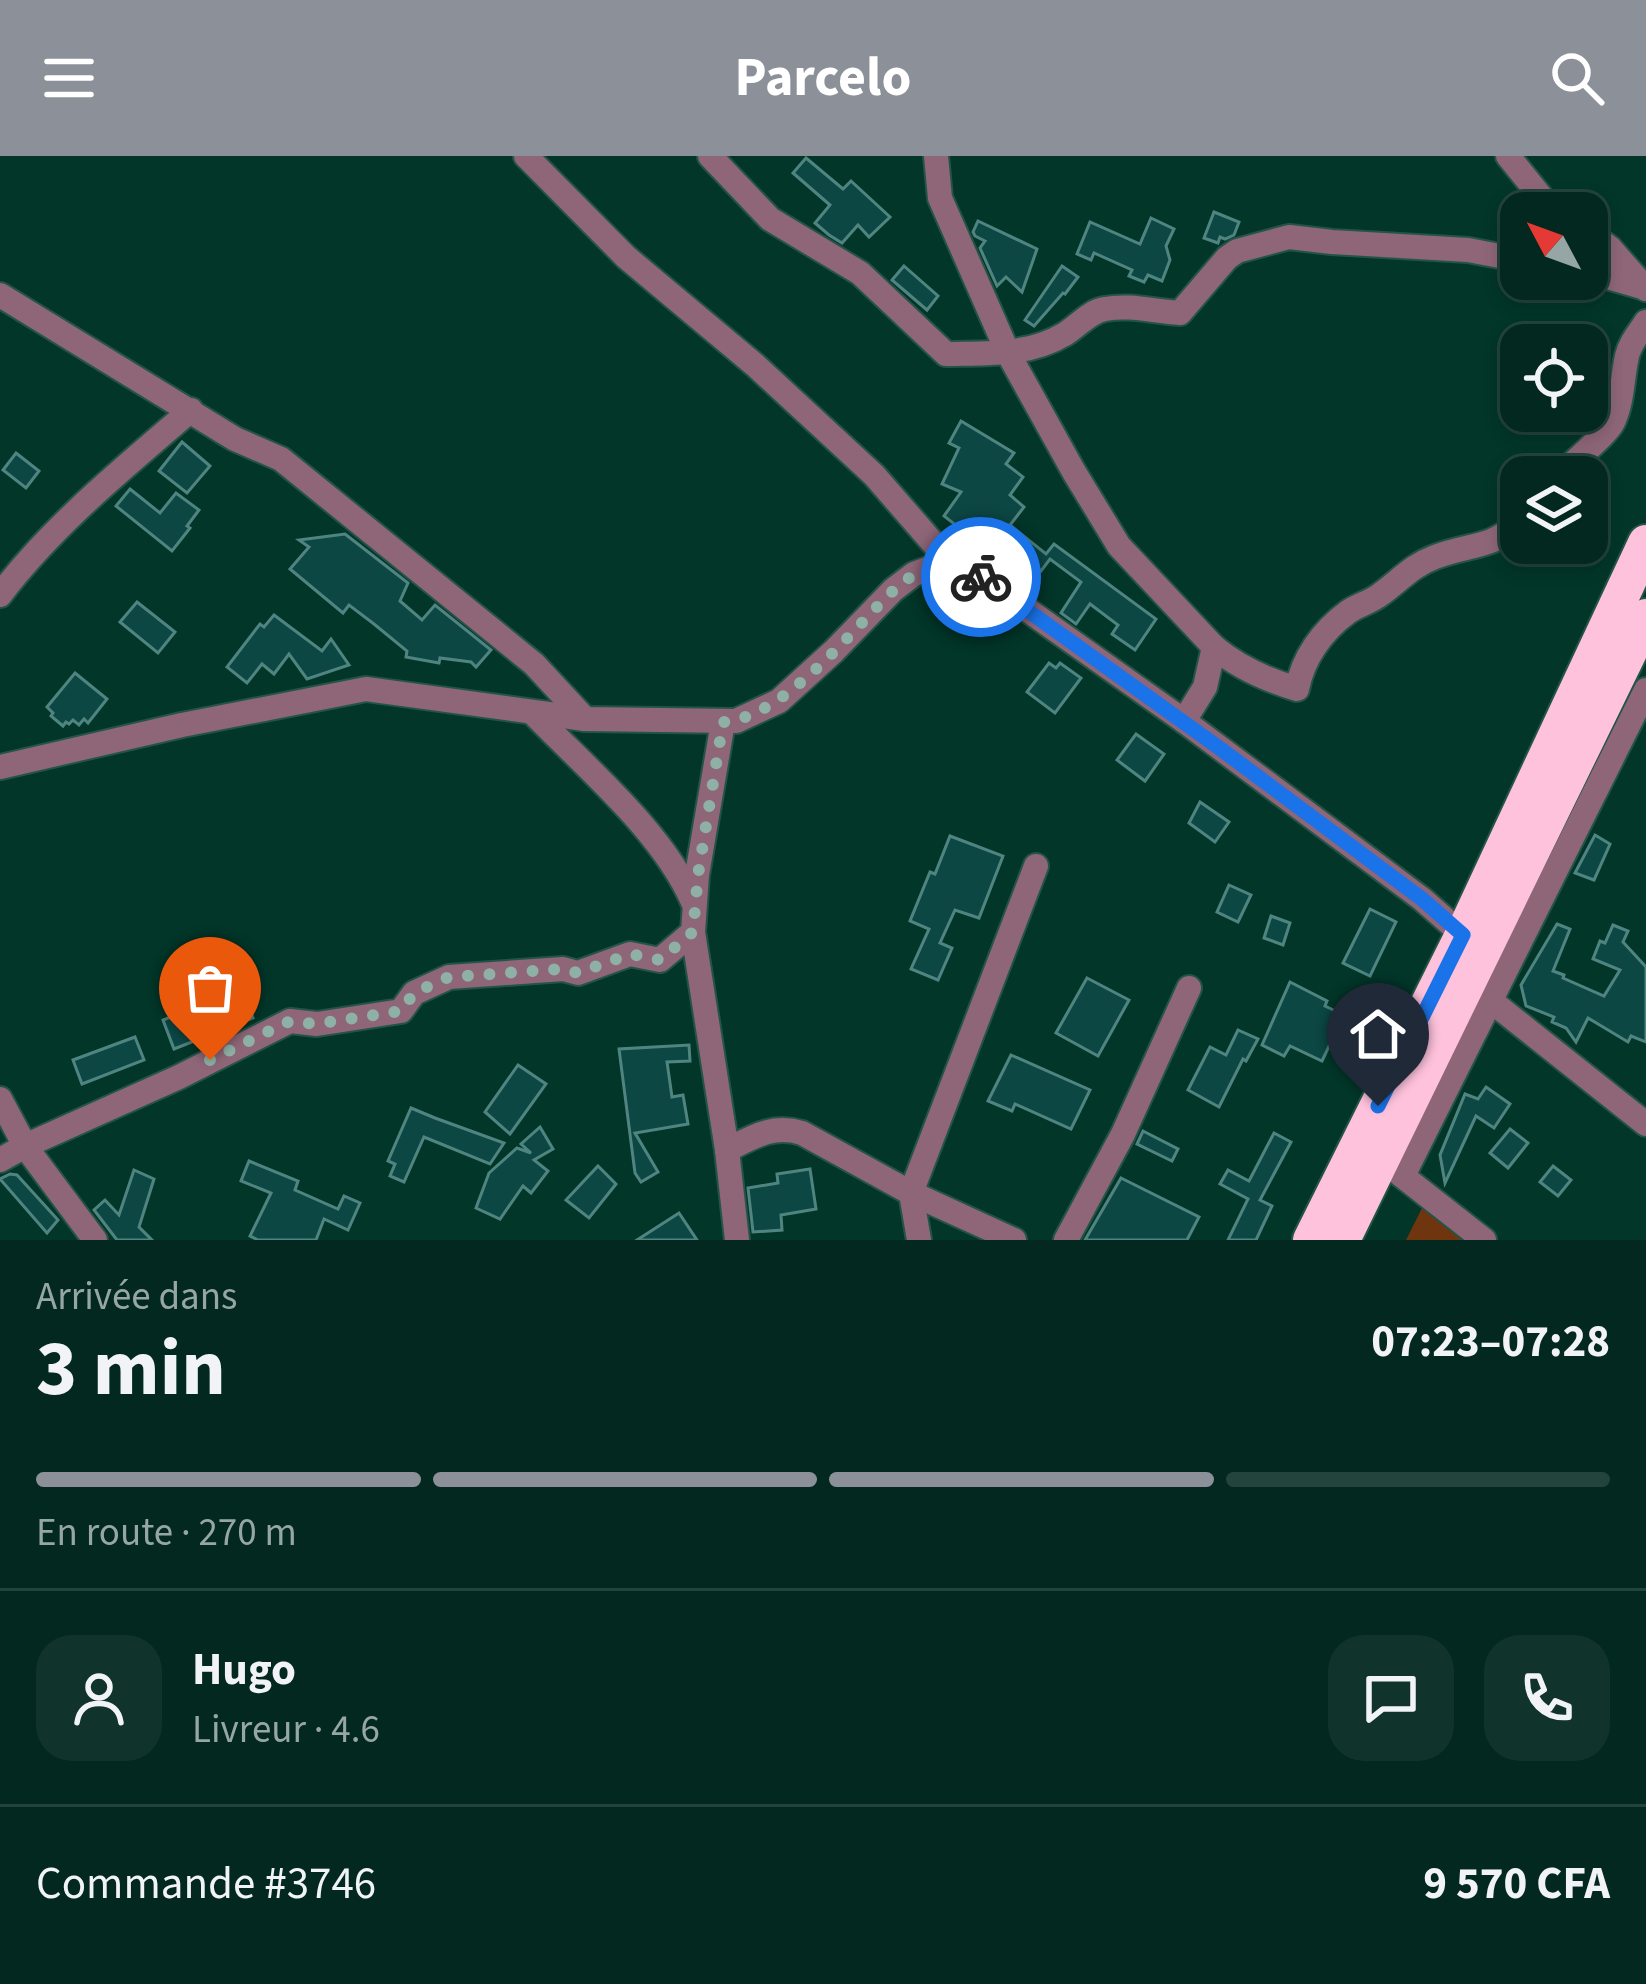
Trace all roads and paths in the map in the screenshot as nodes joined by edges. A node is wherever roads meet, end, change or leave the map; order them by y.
1 (526, 156) edge
2 (710, 156) edge
3 (936, 156) edge
4 (1508, 156) edge
5 (1537, 192) edge
6 (1608, 247) edge
7 (1500, 256) edge
8 (1608, 277) edge
9 (1645, 288) edge
10 (0, 295) edge
11 (1646, 322) edge
12 (1008, 352) junction
13 (191, 410) junction
14 (1579, 456) edge
15 (1500, 538) edge
16 (1646, 543) edge
17 (953, 566) junction
18 (0, 595) edge
19 (1646, 616) edge
20 (1214, 647) junction
21 (1646, 690) edge
22 (532, 713) junction
23 (585, 718) junction
24 (723, 722) junction
25 (1184, 722) junction
26 (0, 767) edge
27 (1036, 866) dead end
28 (694, 906) junction
29 (693, 932) junction
30 (1463, 935) junction
31 (1189, 988) dead end
32 (1491, 1001) junction
33 (0, 1099) edge
34 (1646, 1123) edge
35 (25, 1146) junction
36 (727, 1150) junction
37 (0, 1160) edge
38 (1393, 1168) junction
39 (911, 1193) junction
40 (95, 1240) edge
41 (737, 1240) edge
42 (919, 1240) edge
43 (1014, 1240) edge
44 (1066, 1240) edge
45 (1311, 1240) edge
46 (1342, 1240) edge
47 (1484, 1240) edge

1 - 17 street
2 - 12 street
3 - 12 street
4 - 5 street
6 - 9 street
7 - 12 street
8 - 9 street
10 - 13 street
11 - 14 street
12 - 20 street
13 - 18 street
13 - 23 street
15 - 20 street
16 - 30 highway
17 - 24 street
17 - 25 street
19 - 38 highway
20 - 25 street
21 - 32 street
22 - 23 street
22 - 26 street
22 - 28 street
23 - 24 street
24 - 28 street
25 - 30 street
27 - 39 street
28 - 29 street
29 - 35 street
29 - 36 street
30 - 45 highway
31 - 44 street
32 - 34 street
32 - 38 street
33 - 35 street
35 - 37 street
35 - 40 street
36 - 39 street
36 - 41 street
38 - 46 highway
38 - 47 street
39 - 42 street
39 - 43 street

